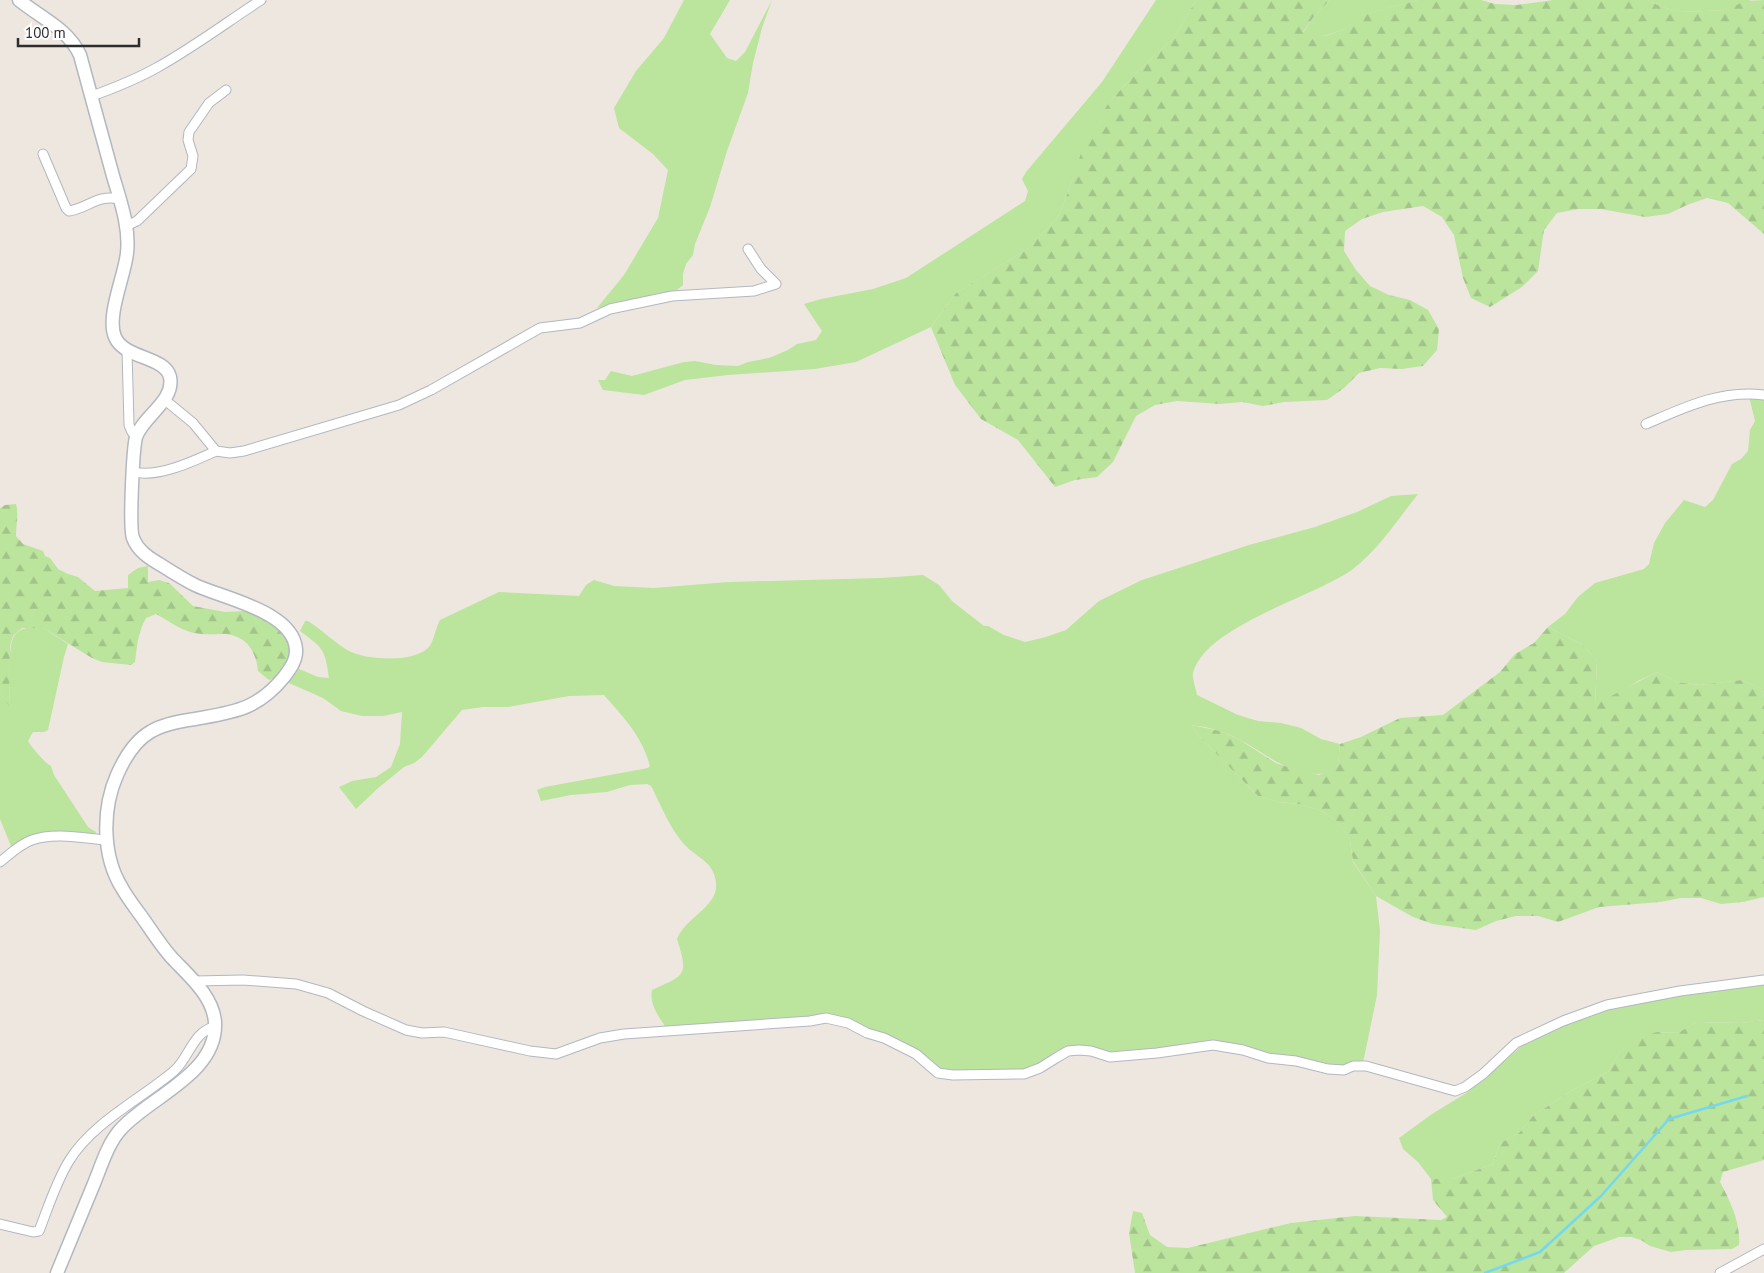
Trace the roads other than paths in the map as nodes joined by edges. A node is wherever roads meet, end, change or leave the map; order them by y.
1 (20, 0) edge
2 (261, 0) edge
3 (226, 90) dead end
4 (92, 96) junction
5 (44, 154) dead end
6 (119, 199) junction
7 (126, 226) junction
8 (748, 249) dead end
9 (127, 350) junction
10 (1764, 394) edge
11 (165, 400) junction
12 (1646, 424) dead end
13 (136, 437) junction
14 (216, 451) junction
15 (134, 472) junction
16 (106, 840) junction
17 (0, 862) edge
18 (1764, 980) edge
19 (195, 981) junction
20 (214, 1027) junction
21 (0, 1224) edge
22 (1764, 1249) edge
23 (57, 1273) edge
24 (1720, 1273) edge

1 - 4 street
2 - 4 street
3 - 7 street
4 - 6 street
5 - 6 street
6 - 7 street
7 - 9 street
8 - 14 street
9 - 11 street
9 - 13 street
10 - 12 street
11 - 13 street
11 - 14 street
13 - 15 street
14 - 15 street
15 - 16 street
16 - 17 street
16 - 19 street
18 - 19 street
19 - 20 street
20 - 21 street
20 - 23 street
22 - 24 street

